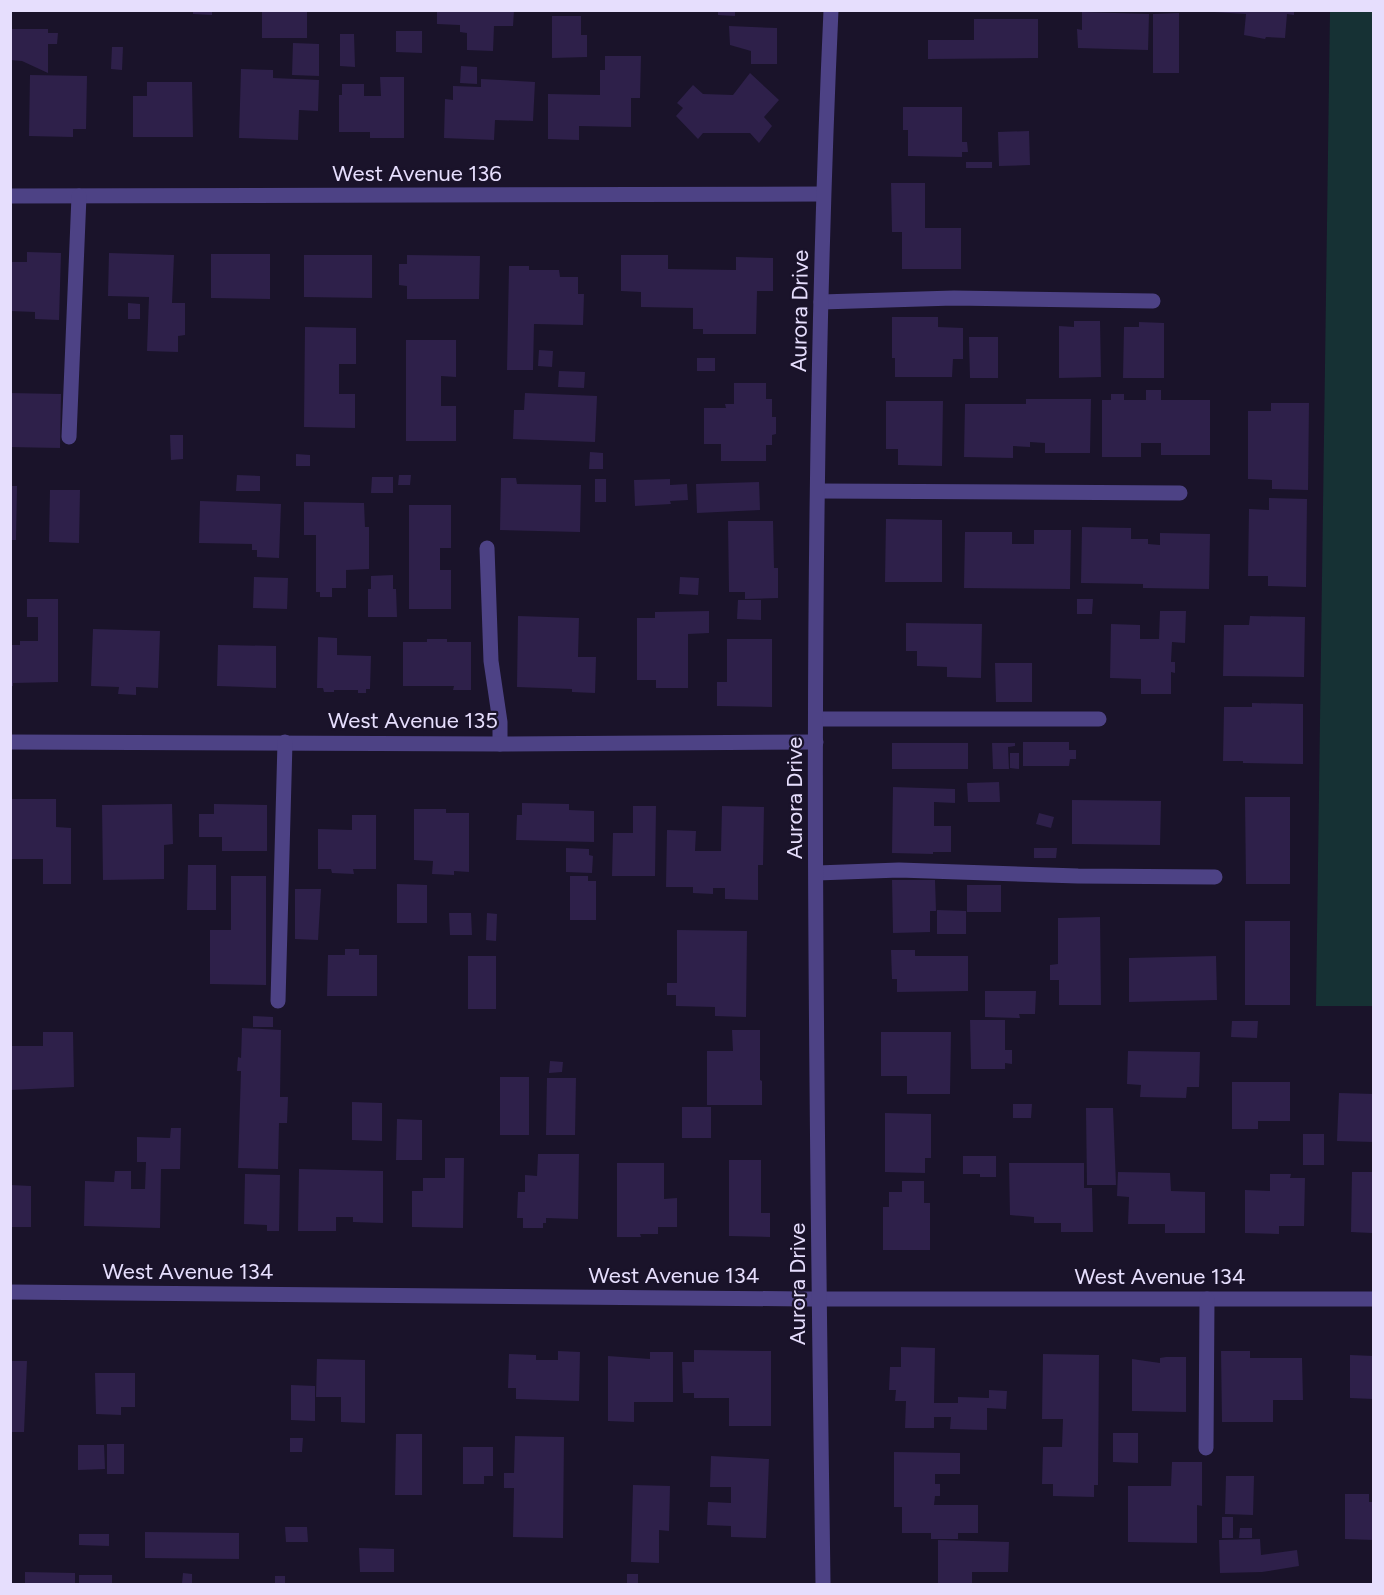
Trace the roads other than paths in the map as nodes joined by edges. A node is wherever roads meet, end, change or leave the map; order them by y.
1 (831, 10) edge
2 (823, 194) junction
3 (10, 196) edge
4 (78, 196) junction
5 (1153, 301) dead end
6 (821, 302) junction
7 (69, 437) dead end
8 (819, 490) junction
9 (1180, 493) dead end
10 (487, 548) dead end
11 (816, 719) junction
12 (1099, 719) dead end
13 (10, 742) edge
14 (285, 742) junction
15 (816, 742) junction
16 (501, 744) junction
17 (817, 873) junction
18 (1215, 877) dead end
19 (278, 1001) dead end
20 (10, 1293) edge
21 (820, 1299) junction
22 (1207, 1299) junction
23 (1374, 1299) edge
24 (1206, 1448) dead end
25 (823, 1584) edge

1 - 2 street, Aurora Drive
2 - 4 street, West Avenue 136
2 - 6 street, Aurora Drive
3 - 4 street, West Avenue 136
4 - 7 street
5 - 6 street
6 - 8 street, Aurora Drive
8 - 9 street
8 - 11 street, Aurora Drive
10 - 16 street
11 - 12 street
11 - 15 street, Aurora Drive
13 - 14 street, West Avenue 135
14 - 16 street, West Avenue 135
14 - 19 street
15 - 16 street, West Avenue 135
15 - 17 street, Aurora Drive
17 - 18 street
17 - 21 street, Aurora Drive
20 - 21 street, West Avenue 134
21 - 22 street, West Avenue 134
21 - 25 street, Aurora Drive
22 - 23 street, West Avenue 134
22 - 24 street

